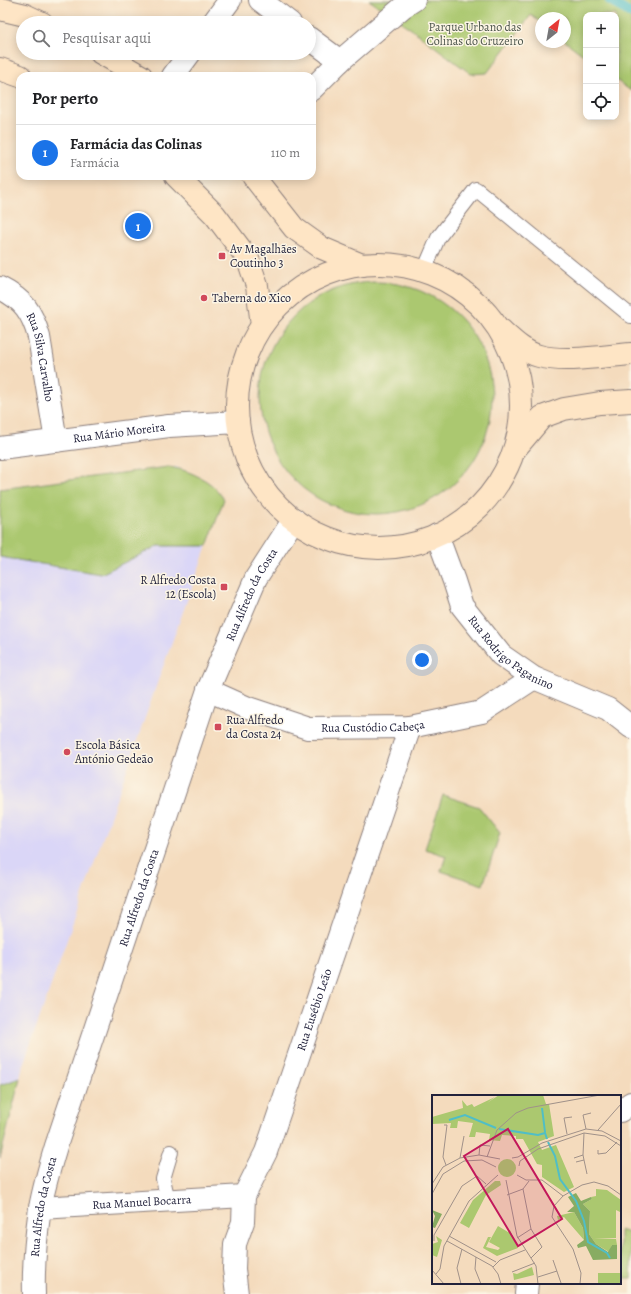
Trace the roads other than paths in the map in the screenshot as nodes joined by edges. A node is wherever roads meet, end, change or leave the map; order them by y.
1 (230, 0) edge
2 (260, 0) edge
3 (414, 0) edge
4 (0, 8) edge
5 (27, 16) edge
6 (218, 16) edge
7 (281, 16) edge
8 (316, 43) edge
9 (113, 60) edge
10 (185, 60) edge
11 (340, 62) junction
12 (0, 68) edge
13 (134, 72) edge
14 (176, 72) edge
15 (16, 74) edge
16 (316, 85) edge
17 (180, 180) edge
18 (256, 180) edge
19 (362, 265) junction
20 (423, 273) junction
21 (0, 288) edge
22 (631, 316) edge
23 (262, 325) junction
24 (498, 328) junction
25 (631, 354) edge
26 (631, 401) edge
27 (238, 422) junction
28 (56, 441) junction
29 (0, 448) edge
30 (514, 450) junction
31 (294, 519) junction
32 (437, 536) junction
33 (534, 678) junction
34 (208, 690) junction
35 (410, 727) junction
36 (631, 727) edge
37 (631, 1103) edge
38 (621, 1110) edge
39 (171, 1152) dead end
40 (244, 1196) junction
41 (168, 1200) junction
42 (40, 1208) junction
43 (527, 1284) edge
44 (34, 1294) edge
45 (237, 1294) edge
46 (526, 1294) edge

1 - 6 street
2 - 7 street
3 - 11 street
4 - 5 main road
8 - 11 street
9 - 13 main road
10 - 14 street
11 - 16 street
12 - 15 main road
17 - 23 main road
18 - 19 main road
19 - 20 main road
19 - 23 main road
20 - 22 lane
20 - 24 main road
21 - 28 street, Rua Silva Carvalho
23 - 27 main road
24 - 25 main road
24 - 30 main road
26 - 30 main road
27 - 28 street, Rua Mário Moreira
27 - 31 main road
28 - 29 street, Rua Mário Moreira
30 - 32 main road
31 - 32 main road
31 - 34 street, Rua Alfredo da Costa
32 - 33 street, Rua Rodrigo Paganino
33 - 35 street, Rua Custódio Cabeça
33 - 36 street, Rua Rodrigo Paganino
34 - 35 street, Rua Custódio Cabeça
34 - 42 street, Rua Alfredo da Costa
35 - 40 street, Rua Eusébio Leão
37 - 38 street
39 - 41 lane
40 - 41 street, Rua Manuel Bocarra
40 - 45 street, Rua Eusébio Leão
41 - 42 street, Rua Manuel Bocarra
42 - 44 street, Rua Alfredo da Costa
43 - 46 street

